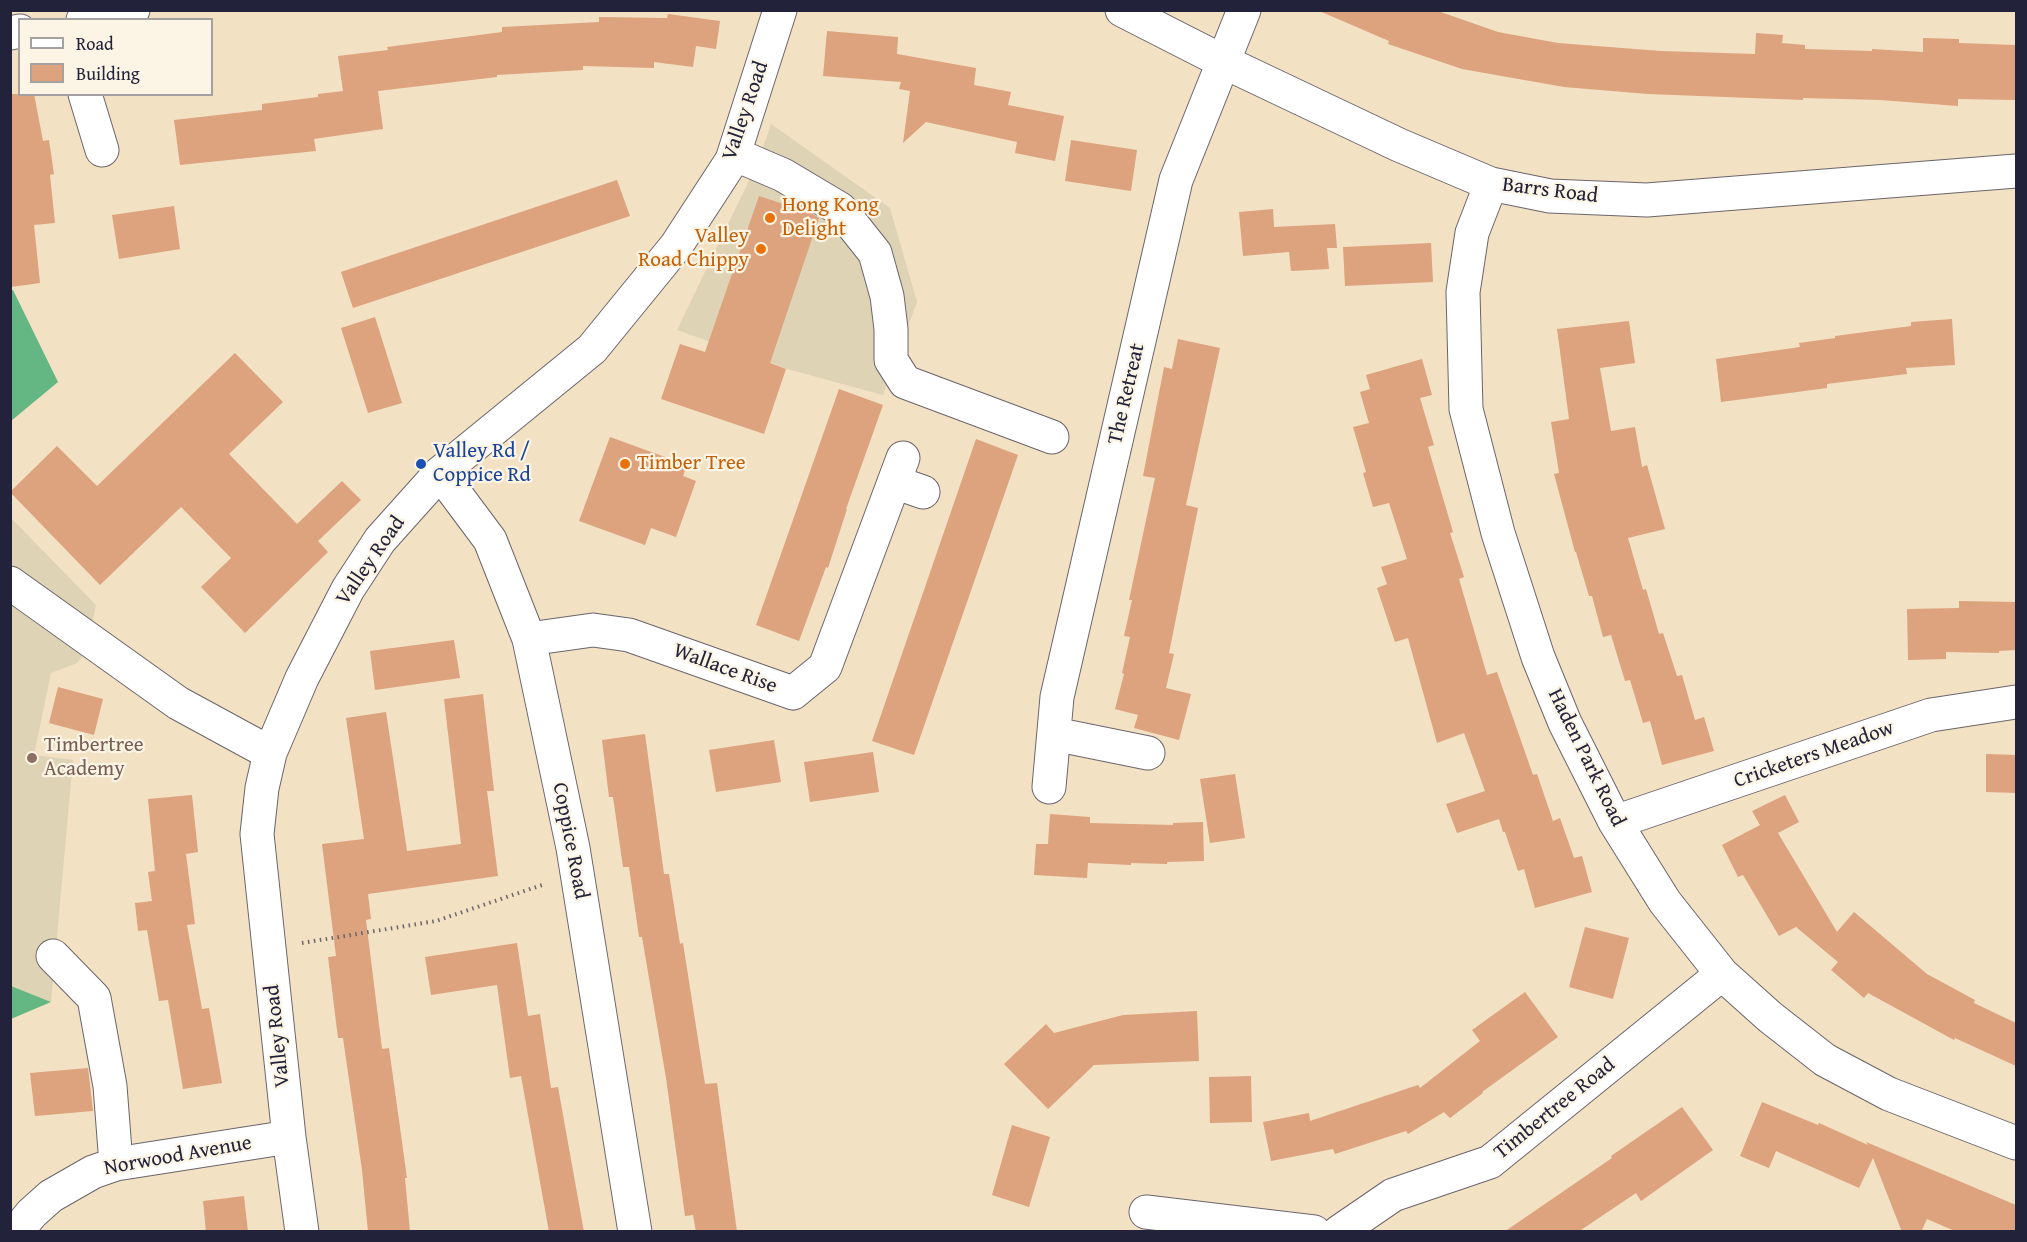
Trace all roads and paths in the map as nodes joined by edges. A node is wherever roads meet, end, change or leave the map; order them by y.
1 (133, 10) edge
2 (780, 10) edge
3 (1122, 10) edge
4 (1244, 10) edge
5 (93, 18) edge
6 (1222, 61) junction
7 (86, 96) edge
8 (102, 150) dead end
9 (734, 154) junction
10 (2016, 171) edge
11 (1491, 184) junction
12 (1052, 437) dead end
13 (440, 473) junction
14 (907, 477) dead end
15 (10, 583) edge
16 (529, 639) junction
17 (2016, 702) edge
18 (1054, 734) junction
19 (270, 753) junction
20 (1148, 753) dead end
21 (1049, 787) dead end
22 (1616, 822) junction
23 (577, 873) junction
24 (269, 949) junction
25 (53, 956) dead end
26 (1722, 974) junction
27 (289, 1137) junction
28 (2016, 1143) edge
29 (116, 1164) junction
30 (1146, 1212) dead end
31 (16, 1232) edge
32 (302, 1232) edge
33 (635, 1232) edge
34 (1314, 1232) edge
35 (1339, 1232) edge

1 - 5 street
2 - 9 street, Valley Road
3 - 6 street, Barrs Road
4 - 6 street, The Retreat
6 - 11 street, Barrs Road
6 - 18 street, The Retreat
7 - 8 street
9 - 12 street
9 - 13 street, Valley Road
10 - 11 street, Barrs Road
11 - 22 street, Haden Park Road
13 - 16 street, Coppice Road
13 - 19 street, Valley Road
14 - 16 street, Wallace Rise
15 - 19 street
16 - 23 street, Coppice Road
17 - 22 street, Cricketers Meadow
18 - 20 street
18 - 21 street, The Retreat
19 - 24 street, Valley Road
22 - 26 street, Haden Park Road
23 - 24 path
23 - 33 street, Coppice Road
24 - 27 street, Valley Road
25 - 29 street
26 - 28 street, Haden Park Road
26 - 35 street, Timbertree Road
27 - 29 street, Norwood Avenue
27 - 32 street, Valley Road
29 - 31 street, Norwood Avenue
30 - 34 street

